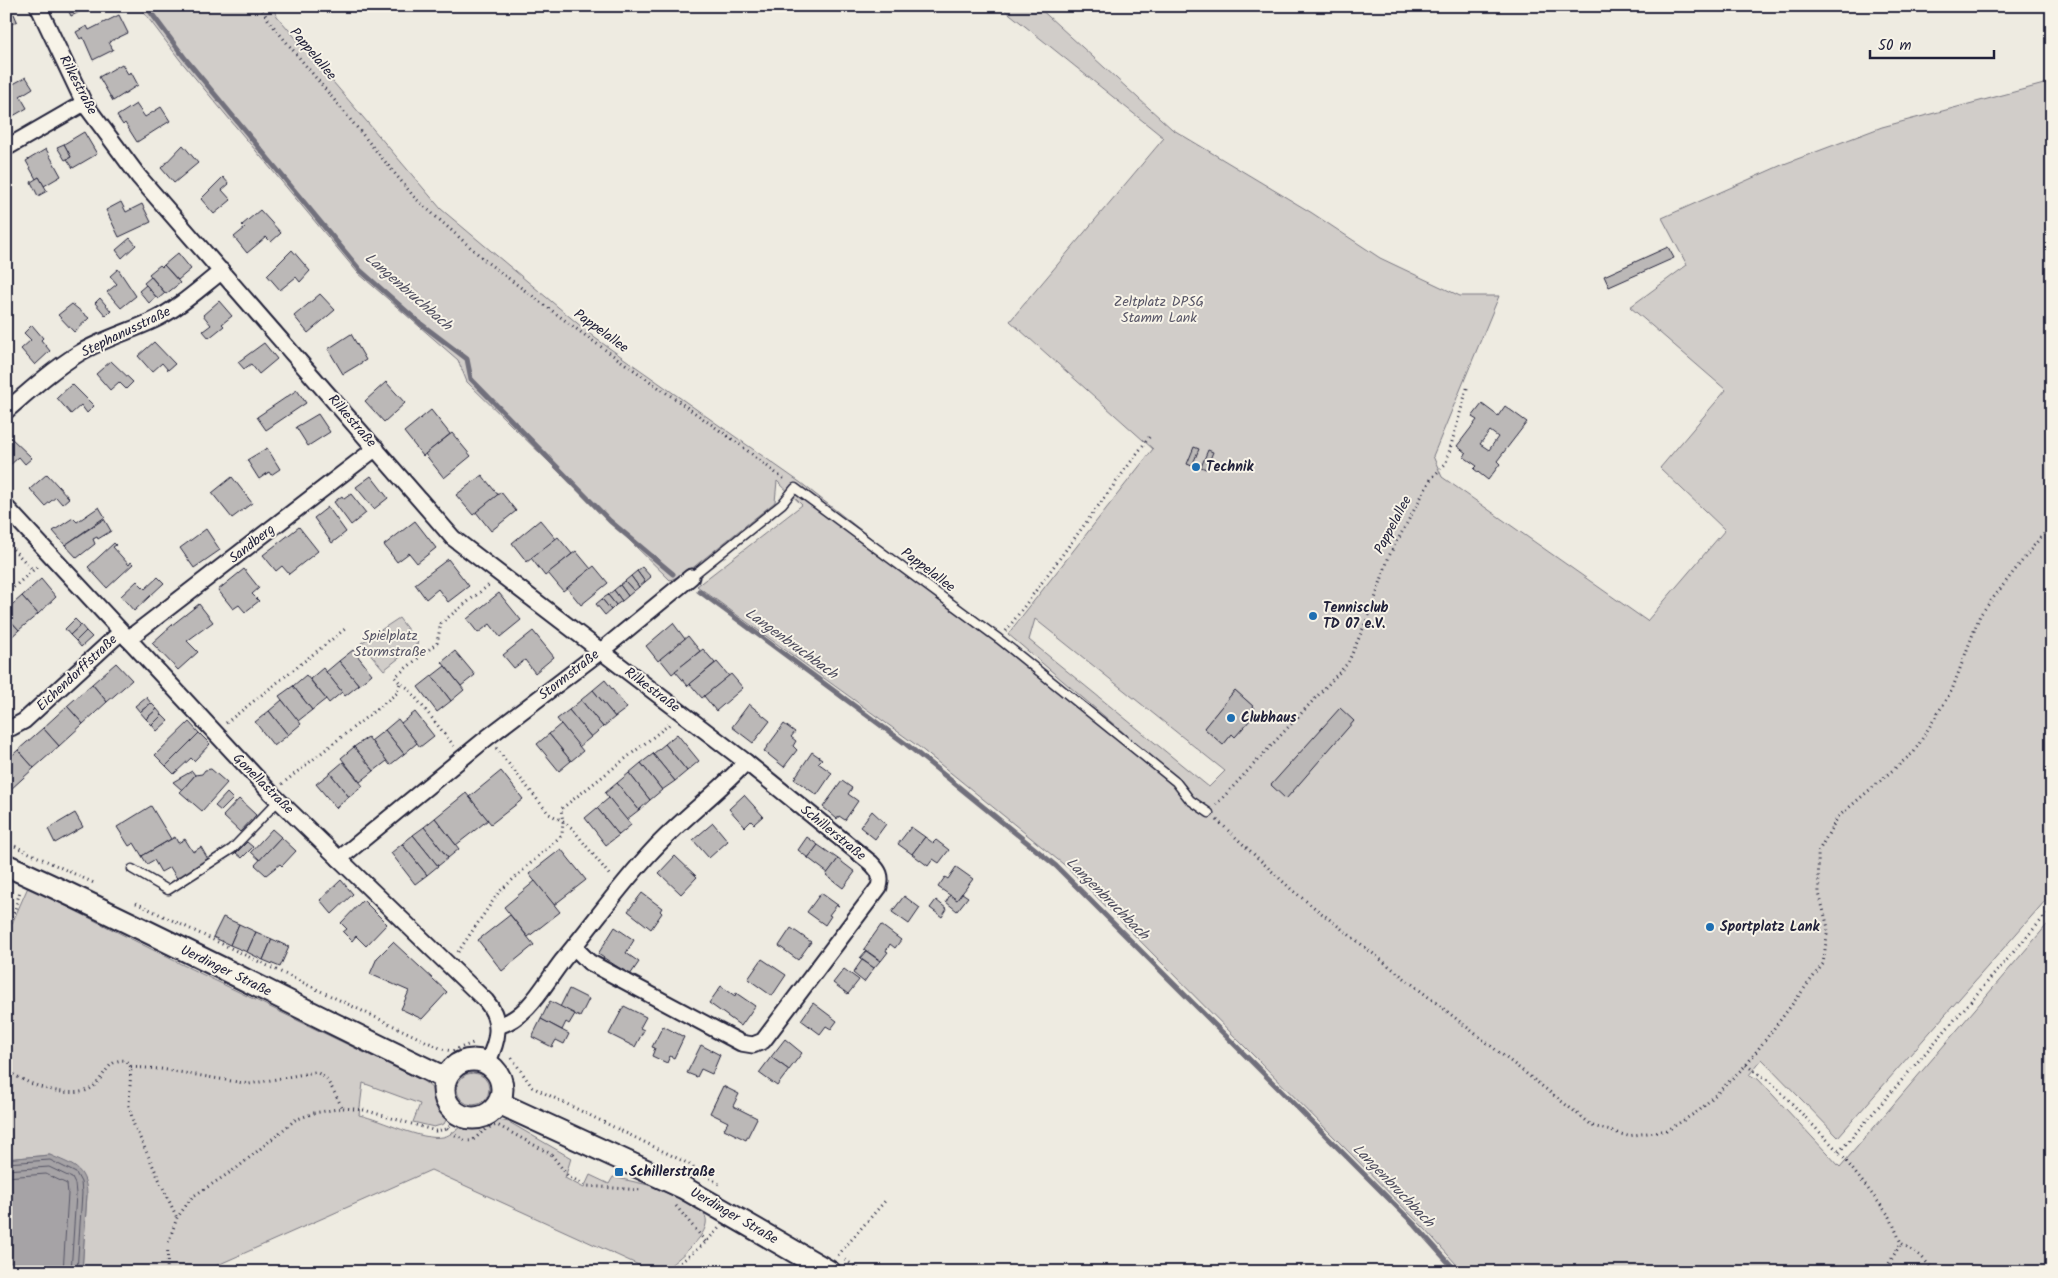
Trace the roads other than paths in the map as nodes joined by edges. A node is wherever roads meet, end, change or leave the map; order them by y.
1 (38, 6) edge
2 (84, 102) junction
3 (6, 148) edge
4 (222, 271) junction
5 (6, 411) edge
6 (376, 448) junction
7 (795, 488) joint
8 (6, 507) edge
9 (691, 577) joint
10 (124, 635) junction
11 (601, 651) junction
12 (6, 728) edge
13 (746, 762) junction
14 (275, 796) junction
15 (1209, 813) road end
16 (339, 860) junction
17 (6, 865) edge
18 (132, 868) dead end
19 (574, 947) junction
20 (498, 1026) junction
21 (487, 1063) junction
22 (446, 1078) junction
23 (499, 1103) junction
24 (834, 1264) edge

1 - 2 street, Rilkestraße
2 - 3 street
2 - 4 street, Rilkestraße
4 - 5 street, Stephanusstraße
4 - 6 street, Rilkestraße
6 - 10 street, Sandberg
6 - 11 street, Rilkestraße
7 - 9 lane, Stormstraße
7 - 15 lane, Pappelallee
8 - 10 street, Gonellastraße
9 - 11 street, Stormstraße
10 - 12 street, Eichendorffstraße
10 - 14 street, Gonellastraße
11 - 13 street, Rilkestraße
11 - 16 street, Stormstraße
13 - 19 street
13 - 19 street, Schillerstraße
14 - 16 street, Gonellastraße
14 - 18 lane
16 - 20 street, Gonellastraße
17 - 22 street, Uerdinger Straße
19 - 20 street
20 - 21 street
21 - 22 street
21 - 23 street
22 - 23 street
23 - 24 street, Uerdinger Straße

